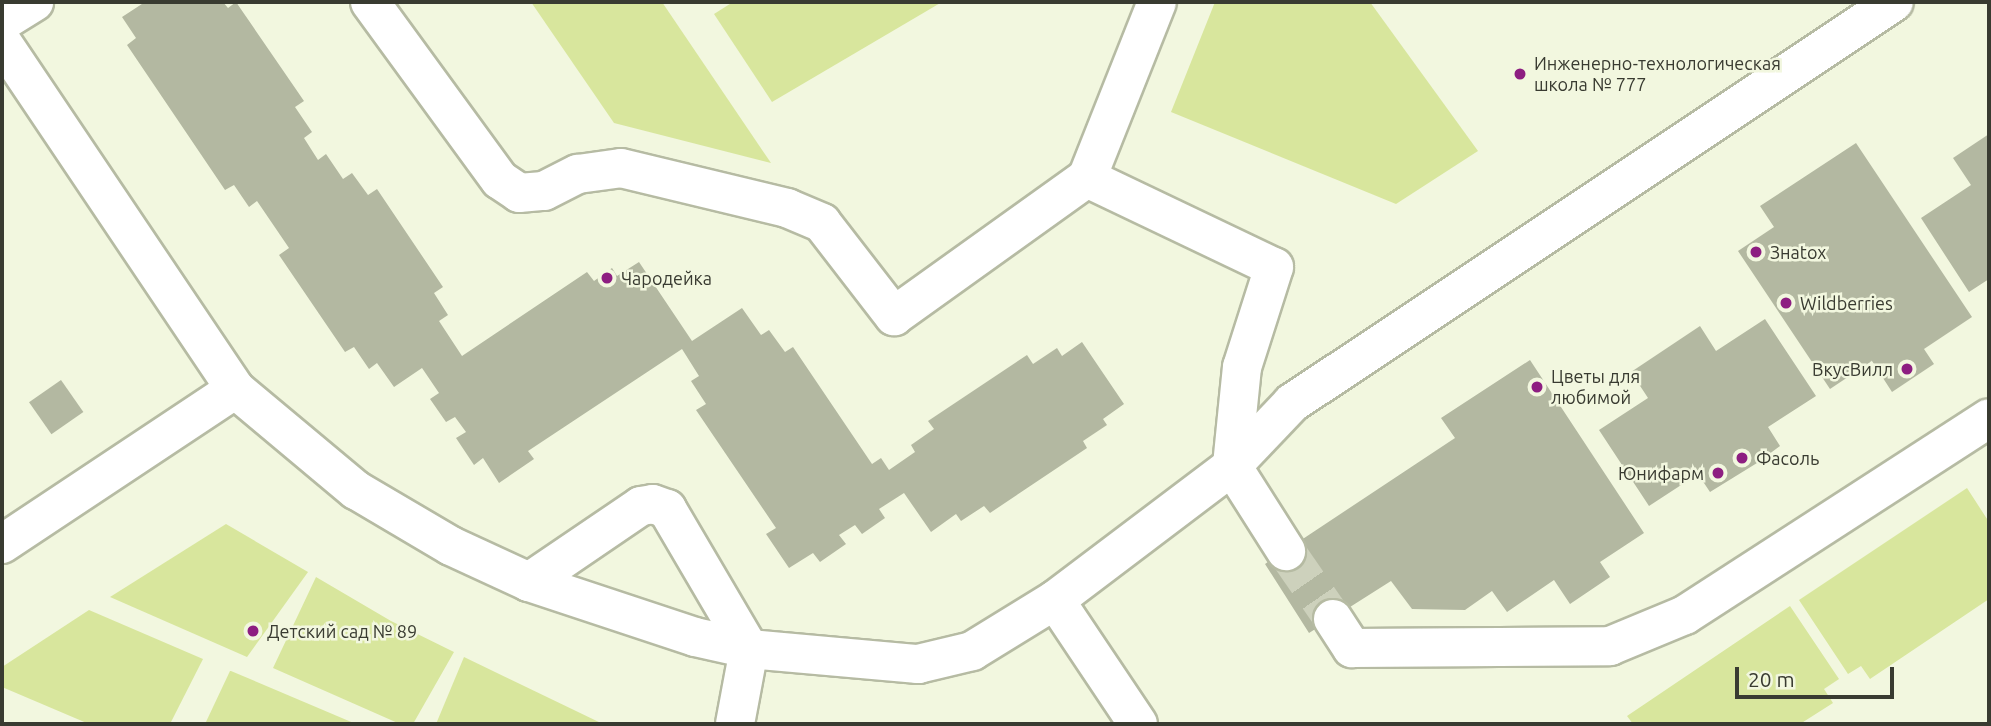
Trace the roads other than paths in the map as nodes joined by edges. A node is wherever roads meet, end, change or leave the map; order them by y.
1 (34, 2) edge
2 (370, 2) edge
3 (1157, 2) edge
4 (1894, 2) edge
5 (2, 22) edge
6 (2, 42) edge
7 (1087, 178) junction
8 (236, 389) junction
9 (1989, 418) edge
10 (1232, 466) junction
11 (2, 544) edge
12 (1286, 551) tunnel mouth
13 (529, 582) junction
14 (1055, 600) junction
15 (1333, 619) tunnel mouth
16 (748, 649) junction
17 (735, 724) edge
18 (1138, 724) edge

1 - 5 lane
2 - 7 lane
3 - 7 lane
4 - 10 lane
6 - 8 lane
7 - 10 lane
8 - 11 lane
8 - 13 lane
9 - 15 lane
10 - 12 lane
10 - 14 lane
13 - 16 lane
13 - 16 lane
14 - 16 lane
14 - 18 lane
16 - 17 lane

